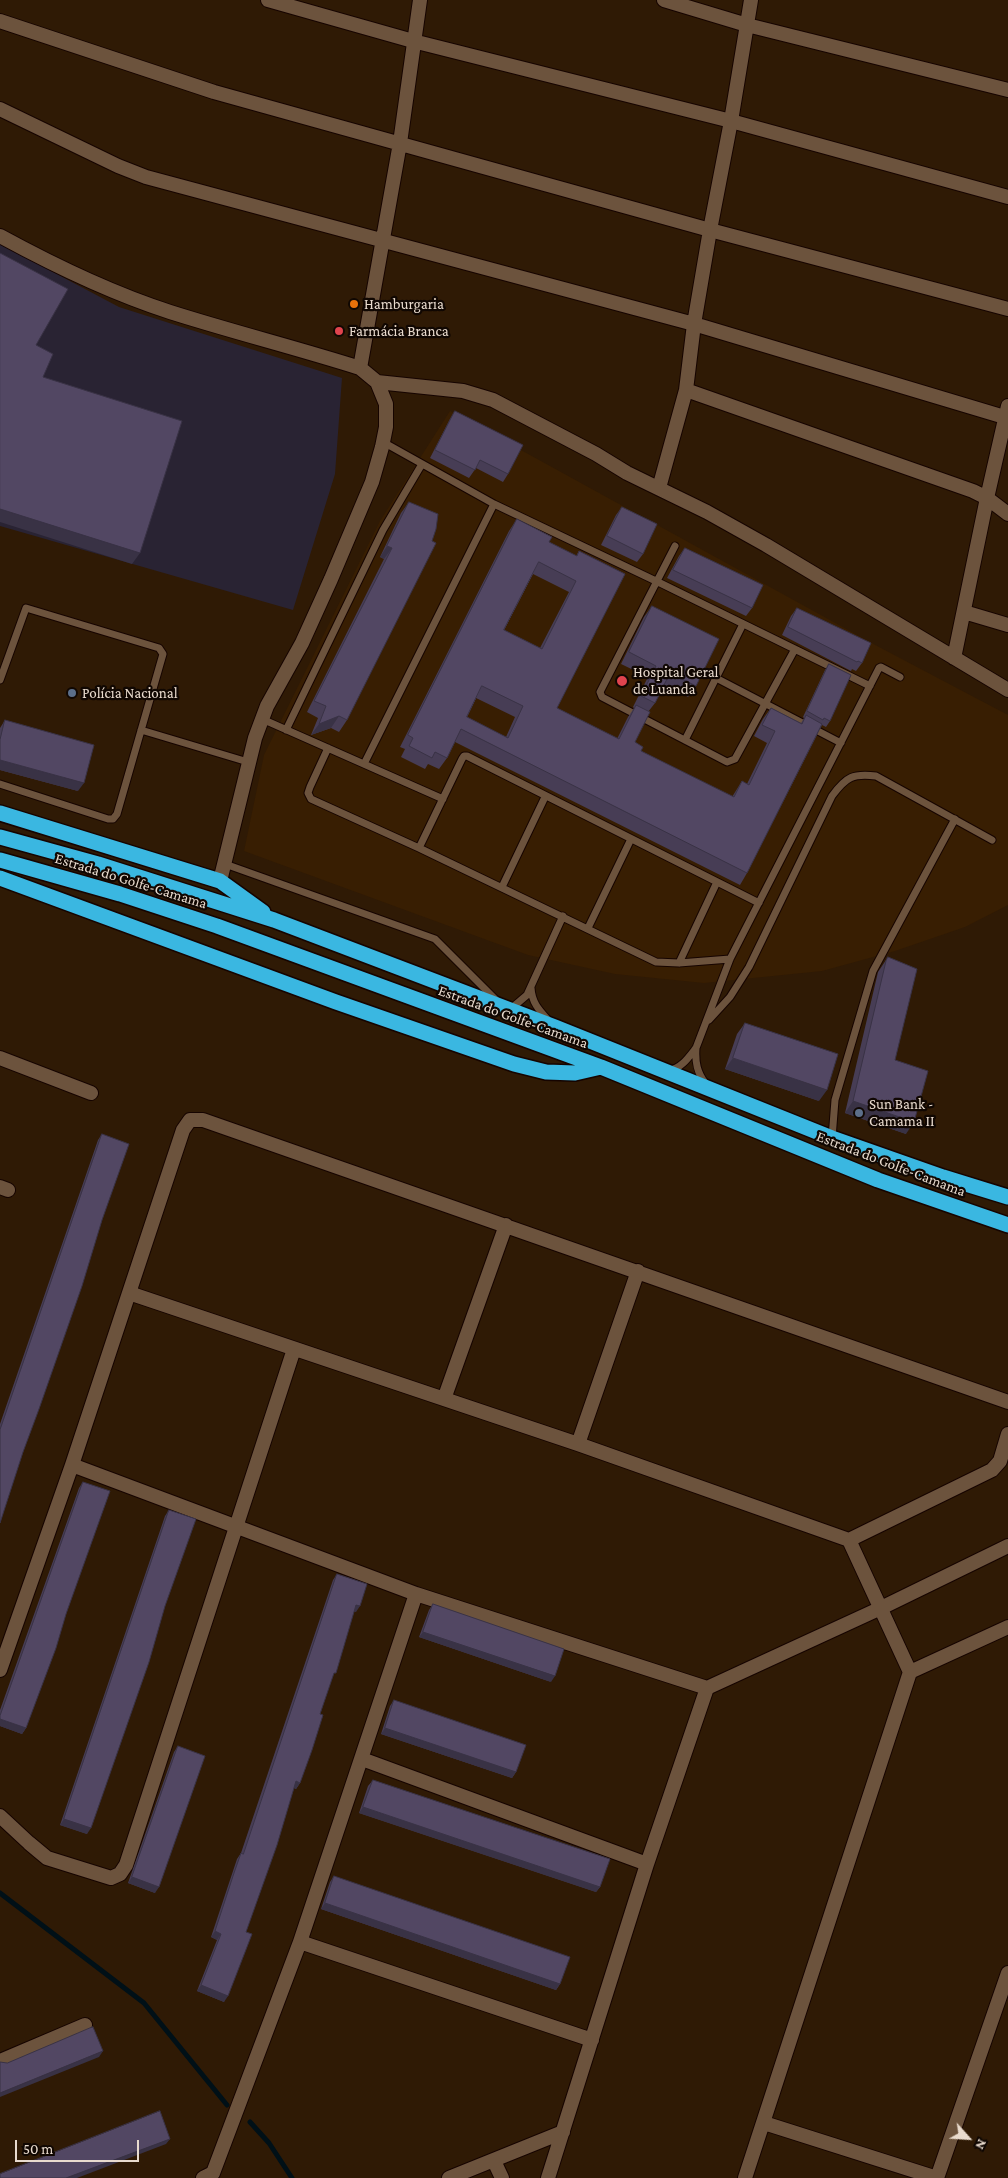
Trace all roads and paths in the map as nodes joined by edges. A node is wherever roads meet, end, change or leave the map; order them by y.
1 (268, 0) edge
2 (420, 0) edge
3 (664, 0) edge
4 (751, 0) edge
5 (0, 22) edge
6 (747, 25) junction
7 (413, 41) junction
8 (1008, 90) edge
9 (0, 109) edge
10 (731, 121) junction
11 (400, 143) junction
12 (1008, 197) edge
13 (710, 230) junction
14 (0, 236) edge
15 (381, 241) junction
16 (1008, 309) edge
17 (694, 324) junction
18 (360, 368) junction
19 (377, 382) junction
20 (686, 390) junction
21 (1007, 414) edge
22 (383, 442) junction
23 (422, 464) junction
24 (659, 488) junction
25 (987, 498) junction
26 (494, 504) junction
27 (1008, 514) edge
28 (675, 546) dead end
29 (658, 582) junction
30 (964, 612) junction
31 (743, 624) junction
32 (1008, 625) edge
33 (795, 649) junction
34 (954, 658) junction
35 (900, 677) dead end
36 (716, 678) junction
37 (0, 680) edge
38 (870, 686) junction
39 (1008, 690) edge
40 (764, 704) junction
41 (262, 719) junction
42 (141, 730) junction
43 (286, 730) junction
44 (685, 740) junction
45 (841, 742) junction
46 (328, 748) junction
47 (248, 762) junction
48 (364, 764) junction
49 (0, 784) edge
50 (545, 797) junction
51 (443, 799) junction
52 (0, 813) edge
53 (955, 819) junction
54 (0, 836) edge
55 (631, 839) junction
56 (992, 840) dead end
57 (419, 848) junction
58 (0, 860) edge
59 (224, 864) junction
60 (220, 881) junction
61 (2, 882) edge
62 (717, 882) junction
63 (502, 887) junction
64 (759, 903) junction
65 (564, 916) junction
66 (274, 920) junction
67 (588, 928) junction
68 (730, 959) junction
69 (679, 963) junction
70 (531, 987) junction
71 (504, 1008) junction
72 (707, 1022) junction
73 (555, 1027) junction
74 (696, 1048) junction
75 (0, 1058) edge
76 (601, 1067) junction
77 (654, 1067) junction
78 (711, 1090) junction
79 (91, 1093) dead end
80 (832, 1138) junction
81 (1008, 1197) edge
82 (506, 1225) junction
83 (1008, 1225) edge
84 (638, 1271) junction
85 (129, 1293) junction
86 (294, 1349) junction
87 (444, 1399) junction
88 (1008, 1402) edge
89 (1008, 1434) edge
90 (578, 1444) junction
91 (72, 1465) junction
92 (236, 1527) junction
93 (849, 1540) junction
94 (1008, 1546) edge
95 (416, 1594) junction
96 (881, 1608) junction
97 (1008, 1627) edge
98 (0, 1670) edge
99 (910, 1672) junction
100 (707, 1688) junction
101 (362, 1759) junction
102 (0, 1816) edge
103 (647, 1864) junction
104 (300, 1942) junction
105 (1008, 1973) edge
106 (85, 2025) dead end
107 (592, 2040) junction
108 (0, 2061) edge
109 (764, 2123) junction
110 (563, 2132) junction
111 (494, 2161) junction
112 (210, 2176) edge
113 (449, 2178) edge
114 (502, 2178) edge
115 (548, 2178) edge
116 (745, 2178) edge
117 (937, 2178) edge

1 - 7 street
2 - 7 street
3 - 6 street
4 - 6 street
5 - 11 street
6 - 8 street
6 - 10 street
7 - 10 street
7 - 11 street
9 - 15 street
10 - 12 street
10 - 13 street
11 - 13 street
11 - 15 street
13 - 16 street
13 - 17 street
14 - 18 street
15 - 17 street
15 - 18 street
17 - 20 street
17 - 21 street
18 - 19 street
19 - 22 street
19 - 24 street
20 - 24 street
20 - 25 street
21 - 25 street
22 - 23 lane
22 - 41 street
23 - 26 lane
23 - 43 lane
24 - 34 street
25 - 27 street
25 - 30 street
26 - 29 lane
26 - 48 lane
28 - 29 lane
29 - 31 lane
29 - 44 lane
30 - 32 street
30 - 34 street
31 - 33 lane
31 - 36 lane
33 - 38 lane
33 - 40 lane
34 - 39 street
35 - 38 lane
36 - 40 lane
36 - 44 lane
37 - 42 lane
38 - 45 lane
40 - 44 lane
40 - 45 lane
41 - 43 lane
41 - 47 street
42 - 47 lane
42 - 49 lane
43 - 46 lane
45 - 64 lane
46 - 48 lane
46 - 57 lane
47 - 59 street
48 - 51 lane
50 - 51 lane
50 - 55 lane
50 - 63 lane
51 - 57 lane
52 - 60 highway
53 - 56 lane
53 - 72 lane
53 - 80 lane
54 - 66 highway, Estrada do Golfe-Camama
55 - 62 lane
55 - 67 lane
57 - 63 lane
58 - 76 highway, Estrada do Golfe-Camama
59 - 60 street
59 - 71 lane
60 - 66 highway
61 - 76 highway
62 - 64 lane
62 - 69 lane
63 - 65 lane
64 - 68 lane
65 - 67 lane
65 - 70 lane
66 - 71 highway, Estrada do Golfe-Camama
67 - 69 lane
68 - 69 lane
68 - 72 lane
70 - 71 lane
70 - 73 lane
71 - 73 highway, Estrada do Golfe-Camama
72 - 74 lane
73 - 77 highway, Estrada do Golfe-Camama
74 - 77 lane
74 - 78 lane
75 - 79 street
76 - 83 highway, Estrada do Golfe-Camama
77 - 78 highway, Estrada do Golfe-Camama
78 - 80 highway, Estrada do Golfe-Camama
80 - 81 highway, Estrada do Golfe-Camama
82 - 84 street
82 - 85 street
82 - 87 street
84 - 88 street
84 - 90 street
85 - 86 street
85 - 91 street
86 - 87 street
86 - 92 street
87 - 90 street
89 - 93 street
90 - 93 street
91 - 92 street
91 - 98 street
92 - 95 street
92 - 102 street
93 - 96 street
94 - 96 street
95 - 100 street
95 - 101 street
96 - 99 street
96 - 100 street
97 - 99 street
99 - 109 street
100 - 103 street
101 - 103 street
101 - 104 street
103 - 107 street
104 - 107 street
104 - 112 street
105 - 117 street
106 - 108 street
107 - 110 street
109 - 116 street
109 - 117 street
110 - 111 street
110 - 115 street
111 - 113 street
111 - 114 street

